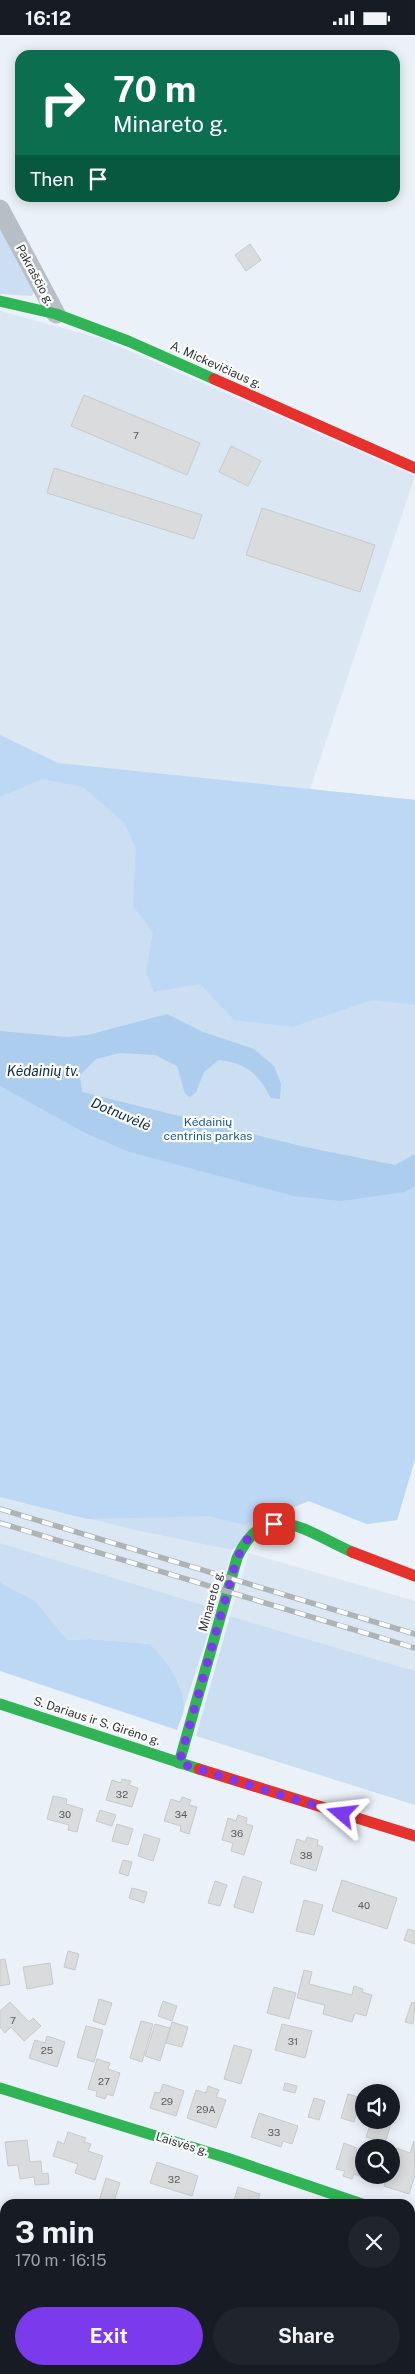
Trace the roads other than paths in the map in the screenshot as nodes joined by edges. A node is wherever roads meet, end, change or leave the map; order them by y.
1 (0, 209) edge
2 (0, 301) edge
3 (56, 314) junction
4 (415, 469) edge
5 (415, 1576) edge
6 (0, 1704) edge
7 (179, 1763) junction
8 (415, 1836) edge
9 (0, 2088) edge
10 (347, 2199) edge

1 - 3 street, Pakraščio g.
2 - 3 street, A. Mickevičiaus g.
3 - 4 street, A. Mickevičiaus g.
5 - 7 street, Minareto g.
6 - 7 street, S. Dariaus ir S. Girėno g.
7 - 8 street, S. Dariaus ir S. Girėno g.
9 - 10 street, Laisvės g.

